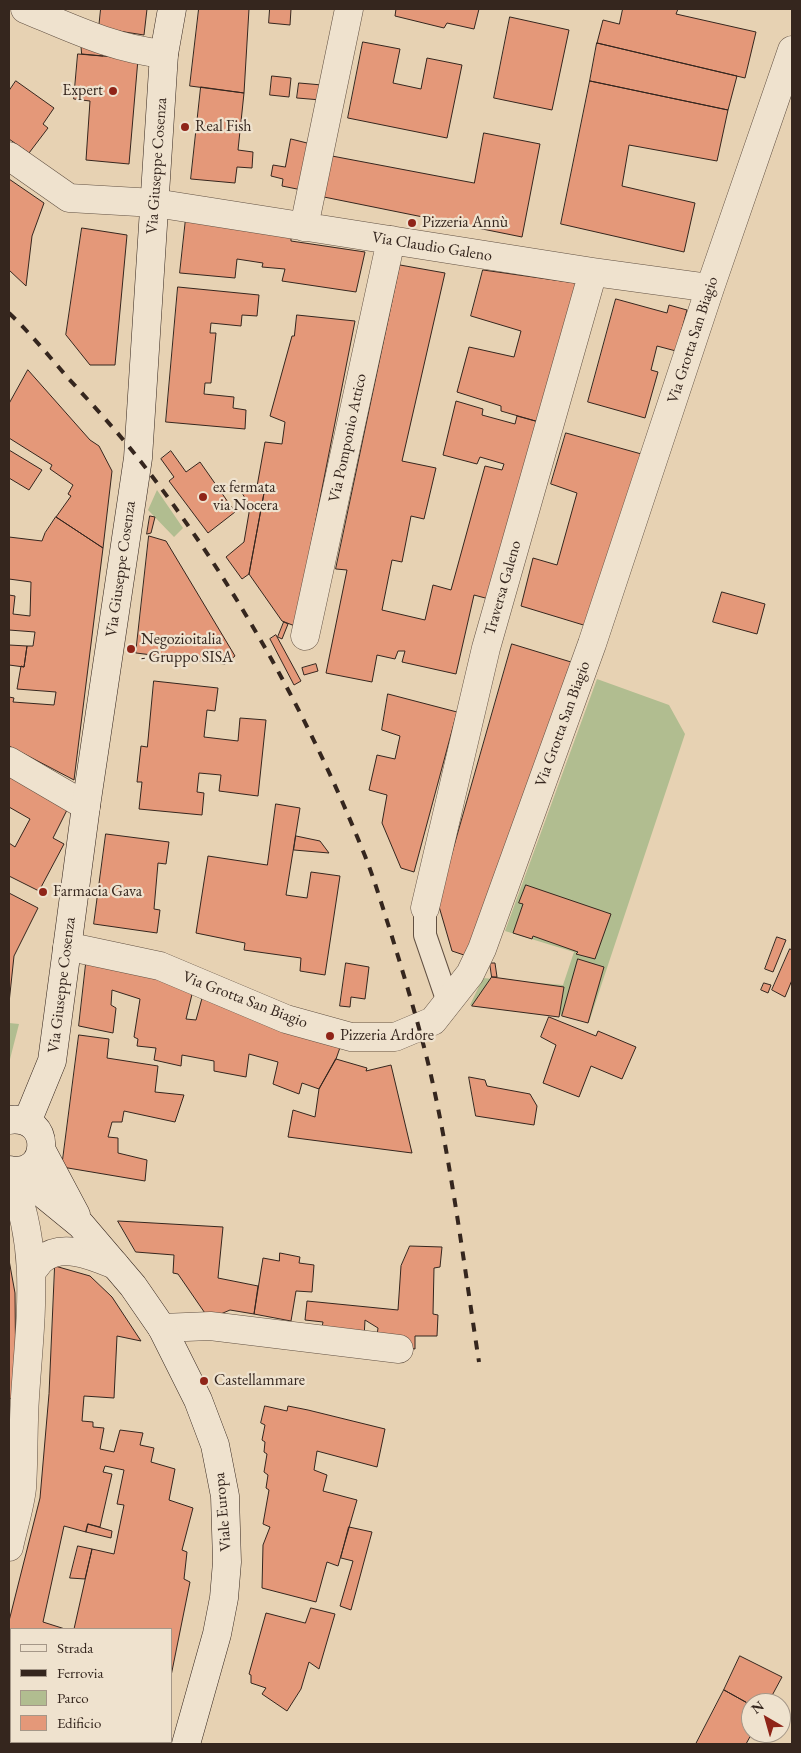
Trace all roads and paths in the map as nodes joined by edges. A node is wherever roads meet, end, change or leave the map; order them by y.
1 (25, 9) edge
2 (172, 9) edge
3 (349, 9) edge
4 (792, 50) edge
5 (164, 54) junction
6 (9, 156) edge
7 (154, 203) junction
8 (304, 227) junction
9 (391, 240) junction
10 (593, 272) junction
11 (710, 288) junction
12 (305, 636) dead end
13 (9, 761) edge
14 (86, 806) junction
15 (425, 908) joint
16 (67, 948) junction
17 (448, 1002) junction
18 (18, 1121) edge
19 (42, 1151) junction
20 (11, 1172) edge
21 (81, 1225) junction
22 (115, 1265) junction
23 (31, 1272) junction
24 (162, 1328) junction
25 (399, 1349) dead end
26 (9, 1547) edge
27 (186, 1744) edge

1 - 5 street
2 - 5 street, Via Giuseppe Cosenza
3 - 8 street
4 - 11 street, Via Grotta San Biagio
5 - 7 street, Via Giuseppe Cosenza
6 - 7 street, Via Claudio Galeno
7 - 8 street, Via Claudio Galeno
7 - 14 street, Via Giuseppe Cosenza
8 - 9 street, Via Claudio Galeno
9 - 10 street, Via Claudio Galeno
9 - 12 street, Via Pomponio Attico
10 - 11 street, Via Claudio Galeno
10 - 15 street, Traversa Galeno
11 - 17 street, Via Grotta San Biagio
13 - 14 street
14 - 16 street, Via Giuseppe Cosenza
15 - 17 street
16 - 17 street, Via Grotta San Biagio
16 - 18 street, Via Giuseppe Cosenza
18 - 19 street
19 - 20 street
19 - 21 street
20 - 21 street
20 - 23 street
21 - 22 street, Viale Europa
22 - 23 street
22 - 24 street, Viale Europa
23 - 26 street
24 - 25 street
24 - 27 street, Viale Europa

